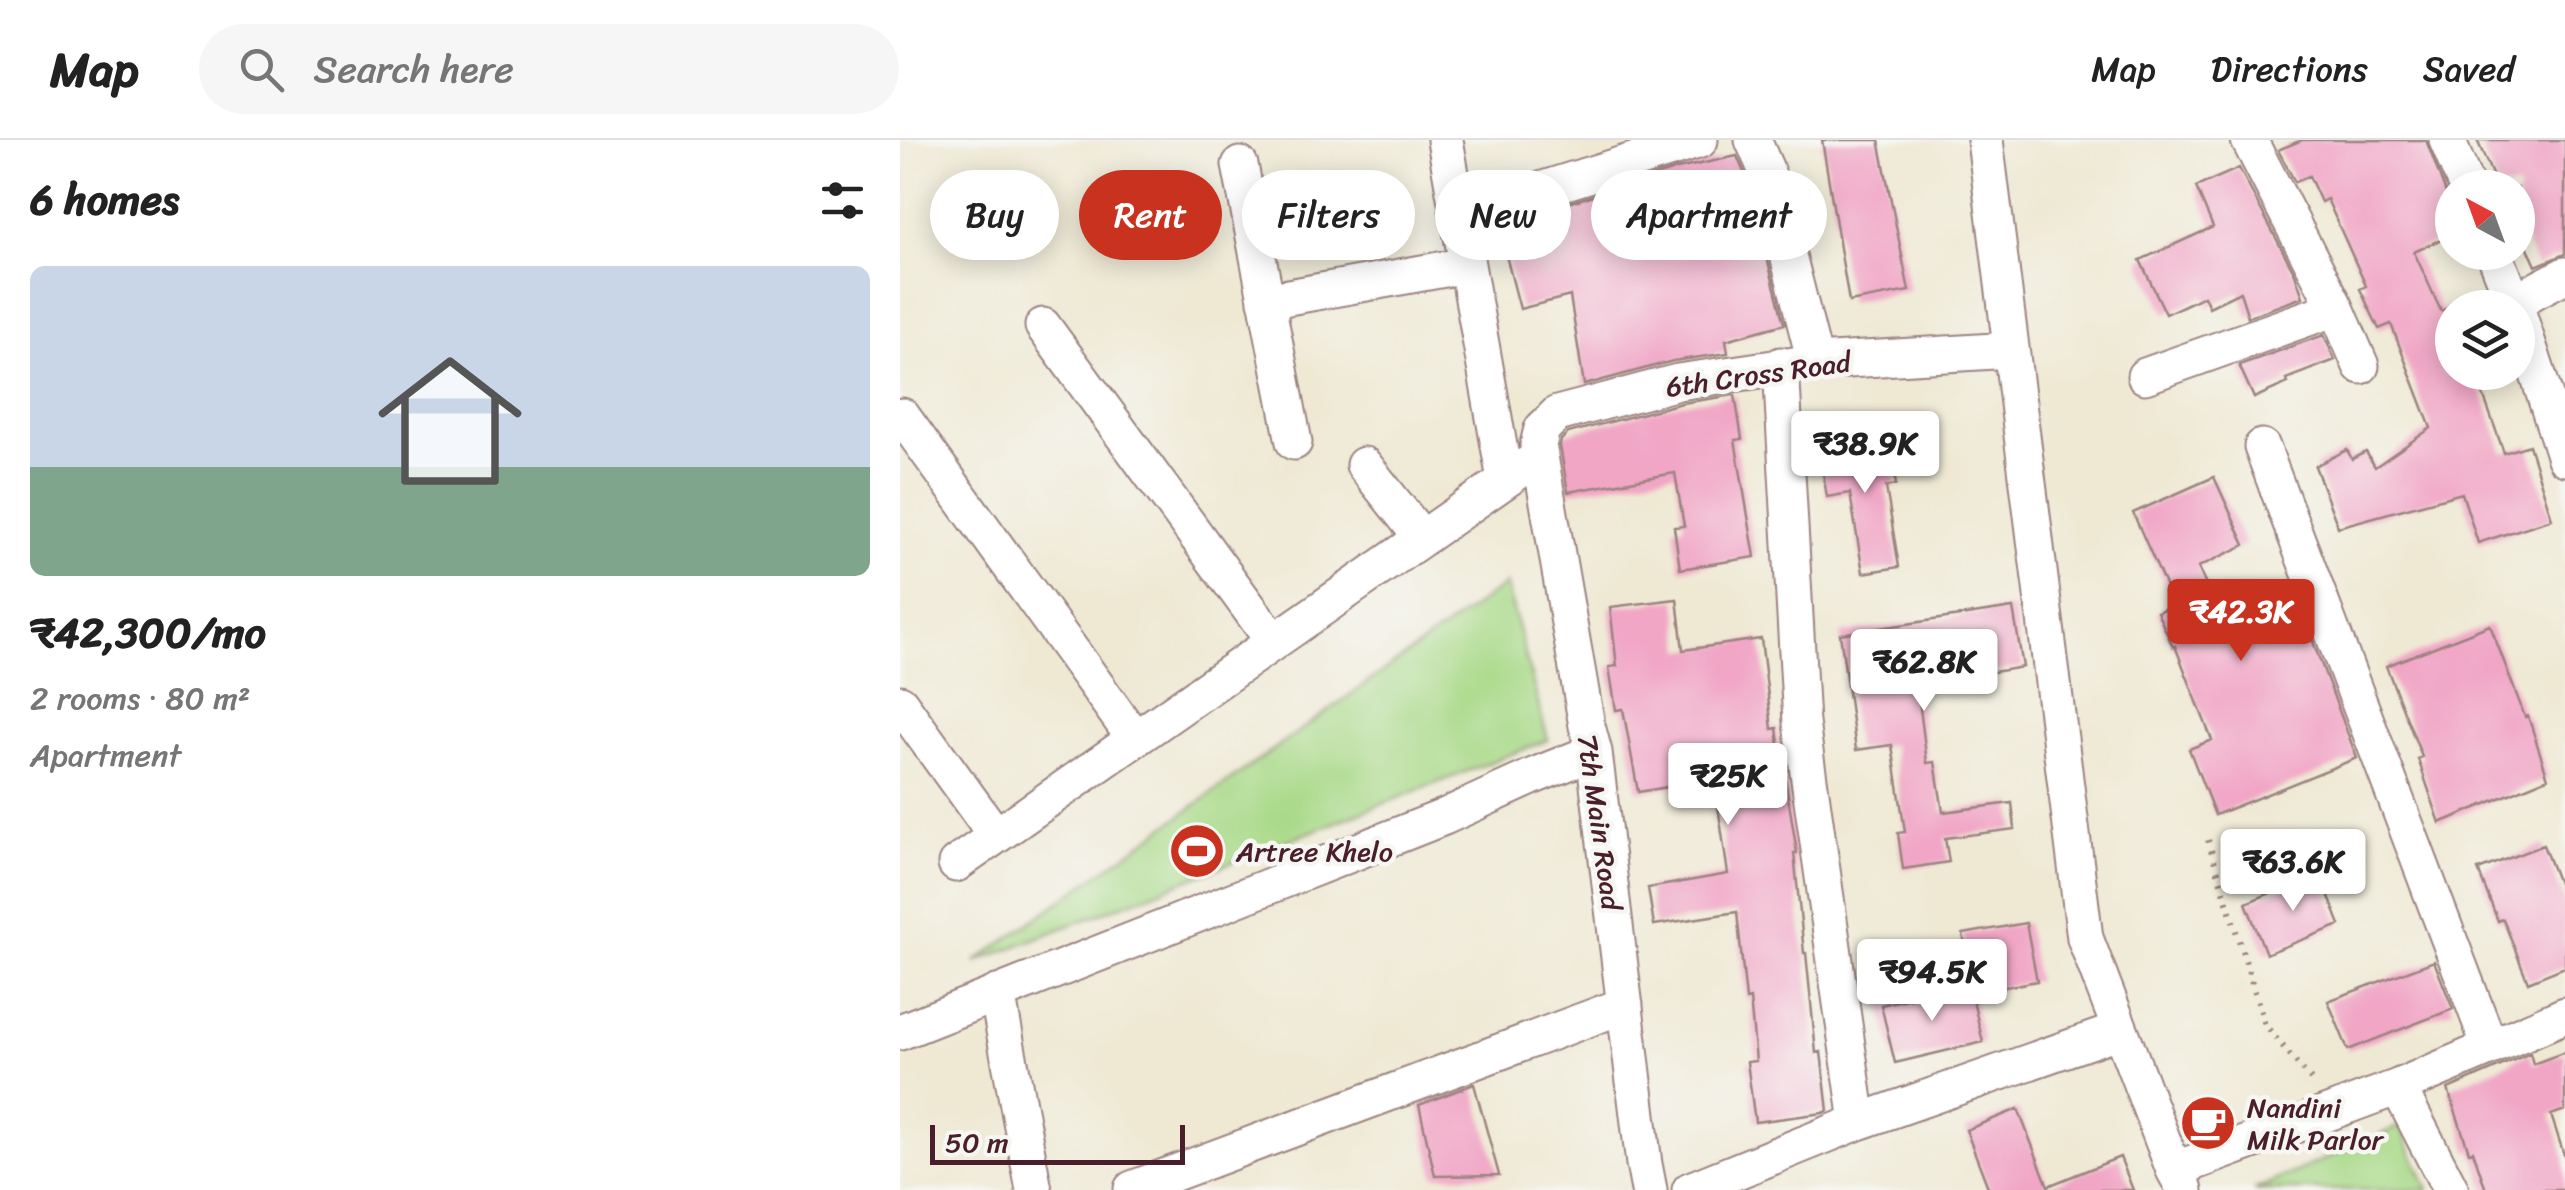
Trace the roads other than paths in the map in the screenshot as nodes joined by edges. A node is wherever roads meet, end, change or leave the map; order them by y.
1 (1445, 140) edge
2 (1700, 140) edge
3 (1753, 140) edge
4 (1985, 140) edge
5 (2250, 140) edge
6 (2447, 140) edge
7 (1240, 165) dead end
8 (2460, 170) edge
9 (1571, 180) edge
10 (1467, 265) junction
11 (2565, 275) edge
12 (2535, 295) edge
13 (1266, 301) junction
14 (2336, 308) junction
15 (1042, 326) dead end
16 (2011, 350) junction
17 (1798, 363) junction
18 (2361, 366) dead end
19 (2535, 366) edge
20 (2144, 376) dead end
21 (902, 416) edge
22 (1294, 442) dead end
23 (2262, 447) dead end
24 (1540, 456) junction
25 (2565, 458) edge
26 (1364, 466) dead end
27 (1504, 480) junction
28 (1422, 538) junction
29 (1274, 642) junction
30 (900, 703) edge
31 (1135, 739) junction
32 (1594, 752) junction
33 (996, 836) junction
34 (956, 864) dead end
35 (997, 994) junction
36 (1625, 1005) junction
37 (2565, 1015) edge
38 (903, 1026) edge
39 (2120, 1030) junction
40 (2490, 1047) junction
41 (2398, 1087) junction
42 (1858, 1122) junction
43 (2180, 1180) edge
44 (1132, 1189) edge
45 (1034, 1190) edge
46 (1649, 1190) edge
47 (1690, 1190) edge
48 (2450, 1190) edge

1 - 10 street
2 - 9 street
3 - 17 street
4 - 16 street
5 - 14 street
6 - 8 street
7 - 13 street
10 - 13 street
10 - 27 street
11 - 12 street
13 - 22 street
14 - 18 street
14 - 20 street
15 - 29 street
16 - 17 street, 6th Cross Road
16 - 39 street
17 - 24 street, 6th Cross Road
17 - 42 street
19 - 25 street
21 - 31 street
23 - 40 street
24 - 27 street
24 - 32 street, 7th Main Road
26 - 28 street
27 - 28 street
28 - 29 street
29 - 31 street
30 - 33 street
31 - 33 street
32 - 35 street
32 - 36 street, 7th Main Road
33 - 34 street
35 - 38 street
35 - 45 street
36 - 44 street
36 - 46 street, 7th Main Road
37 - 40 street
39 - 42 street
39 - 43 street
40 - 41 street
41 - 43 street
41 - 48 street
42 - 47 street

